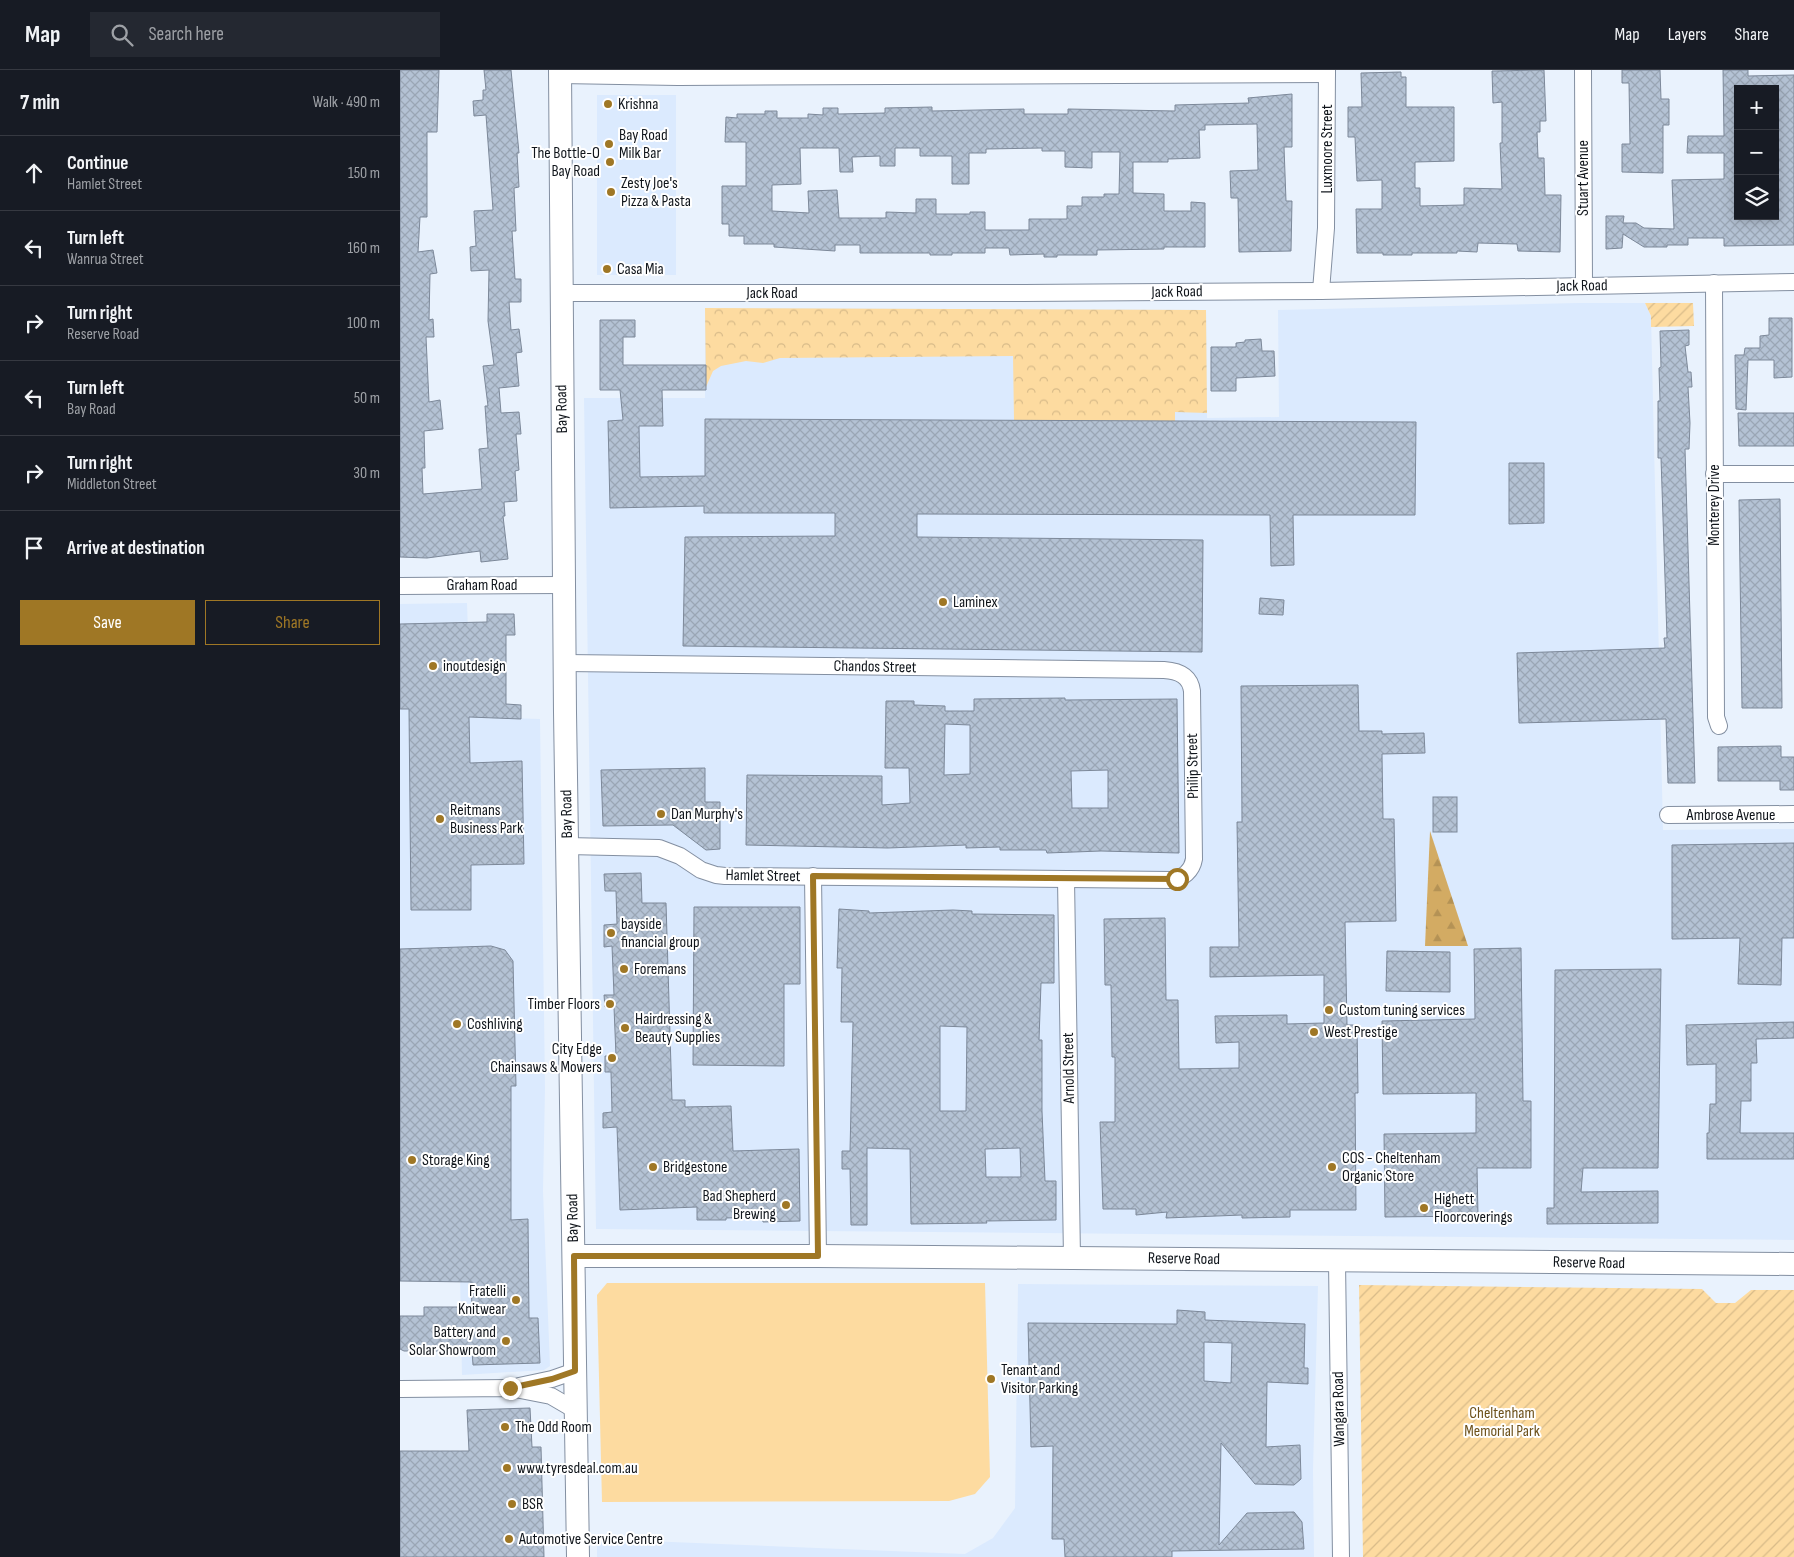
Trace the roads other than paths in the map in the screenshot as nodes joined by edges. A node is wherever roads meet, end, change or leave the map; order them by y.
1 (1583, 70) edge
2 (560, 72) edge
3 (1327, 72) edge
4 (1794, 282) edge
5 (1714, 283) junction
6 (1584, 285) junction
7 (1326, 291) junction
8 (561, 293) junction
9 (1714, 474) junction
10 (1794, 474) edge
11 (563, 585) junction
12 (400, 586) edge
13 (564, 664) junction
14 (1184, 676) joint
15 (1718, 726) dead end
16 (1794, 814) edge
17 (1668, 815) dead end
18 (567, 846) junction
19 (1194, 859) joint
20 (813, 876) junction
21 (1066, 879) junction
22 (574, 1256) junction
23 (818, 1256) junction
24 (1072, 1258) junction
25 (1337, 1261) junction
26 (1794, 1264) edge
27 (575, 1371) junction
28 (510, 1388) junction
29 (400, 1389) edge
30 (575, 1410) junction
31 (578, 1557) edge
32 (1341, 1557) edge

1 - 6 street, Stuart Avenue
2 - 3 street
2 - 8 main road, Bay Road
3 - 7 street, Luxmoore Street
4 - 5 street, Jack Road
5 - 6 street, Jack Road
5 - 9 street, Monterey Drive
6 - 7 street, Jack Road
7 - 8 street, Jack Road
8 - 11 main road, Bay Road
9 - 10 street
9 - 15 street, Monterey Drive
11 - 12 street, Graham Road
11 - 13 main road, Bay Road
13 - 14 street, Chandos Street
13 - 18 main road, Bay Road
14 - 19 street, Philip Street
16 - 17 street, Ambrose Avenue
18 - 20 street, Hamlet Street
18 - 22 main road, Bay Road
19 - 21 street, Hamlet Street
20 - 21 street, Hamlet Street
20 - 23 street
21 - 24 street, Arnold Street
22 - 23 main road, Reserve Road
22 - 27 main road, Bay Road
23 - 24 main road, Reserve Road
24 - 25 main road, Reserve Road
25 - 26 main road, Reserve Road
25 - 32 street, Wangara Road
27 - 28 street
27 - 30 main road, Bay Road
28 - 29 street
28 - 30 street
30 - 31 main road, Bay Road

